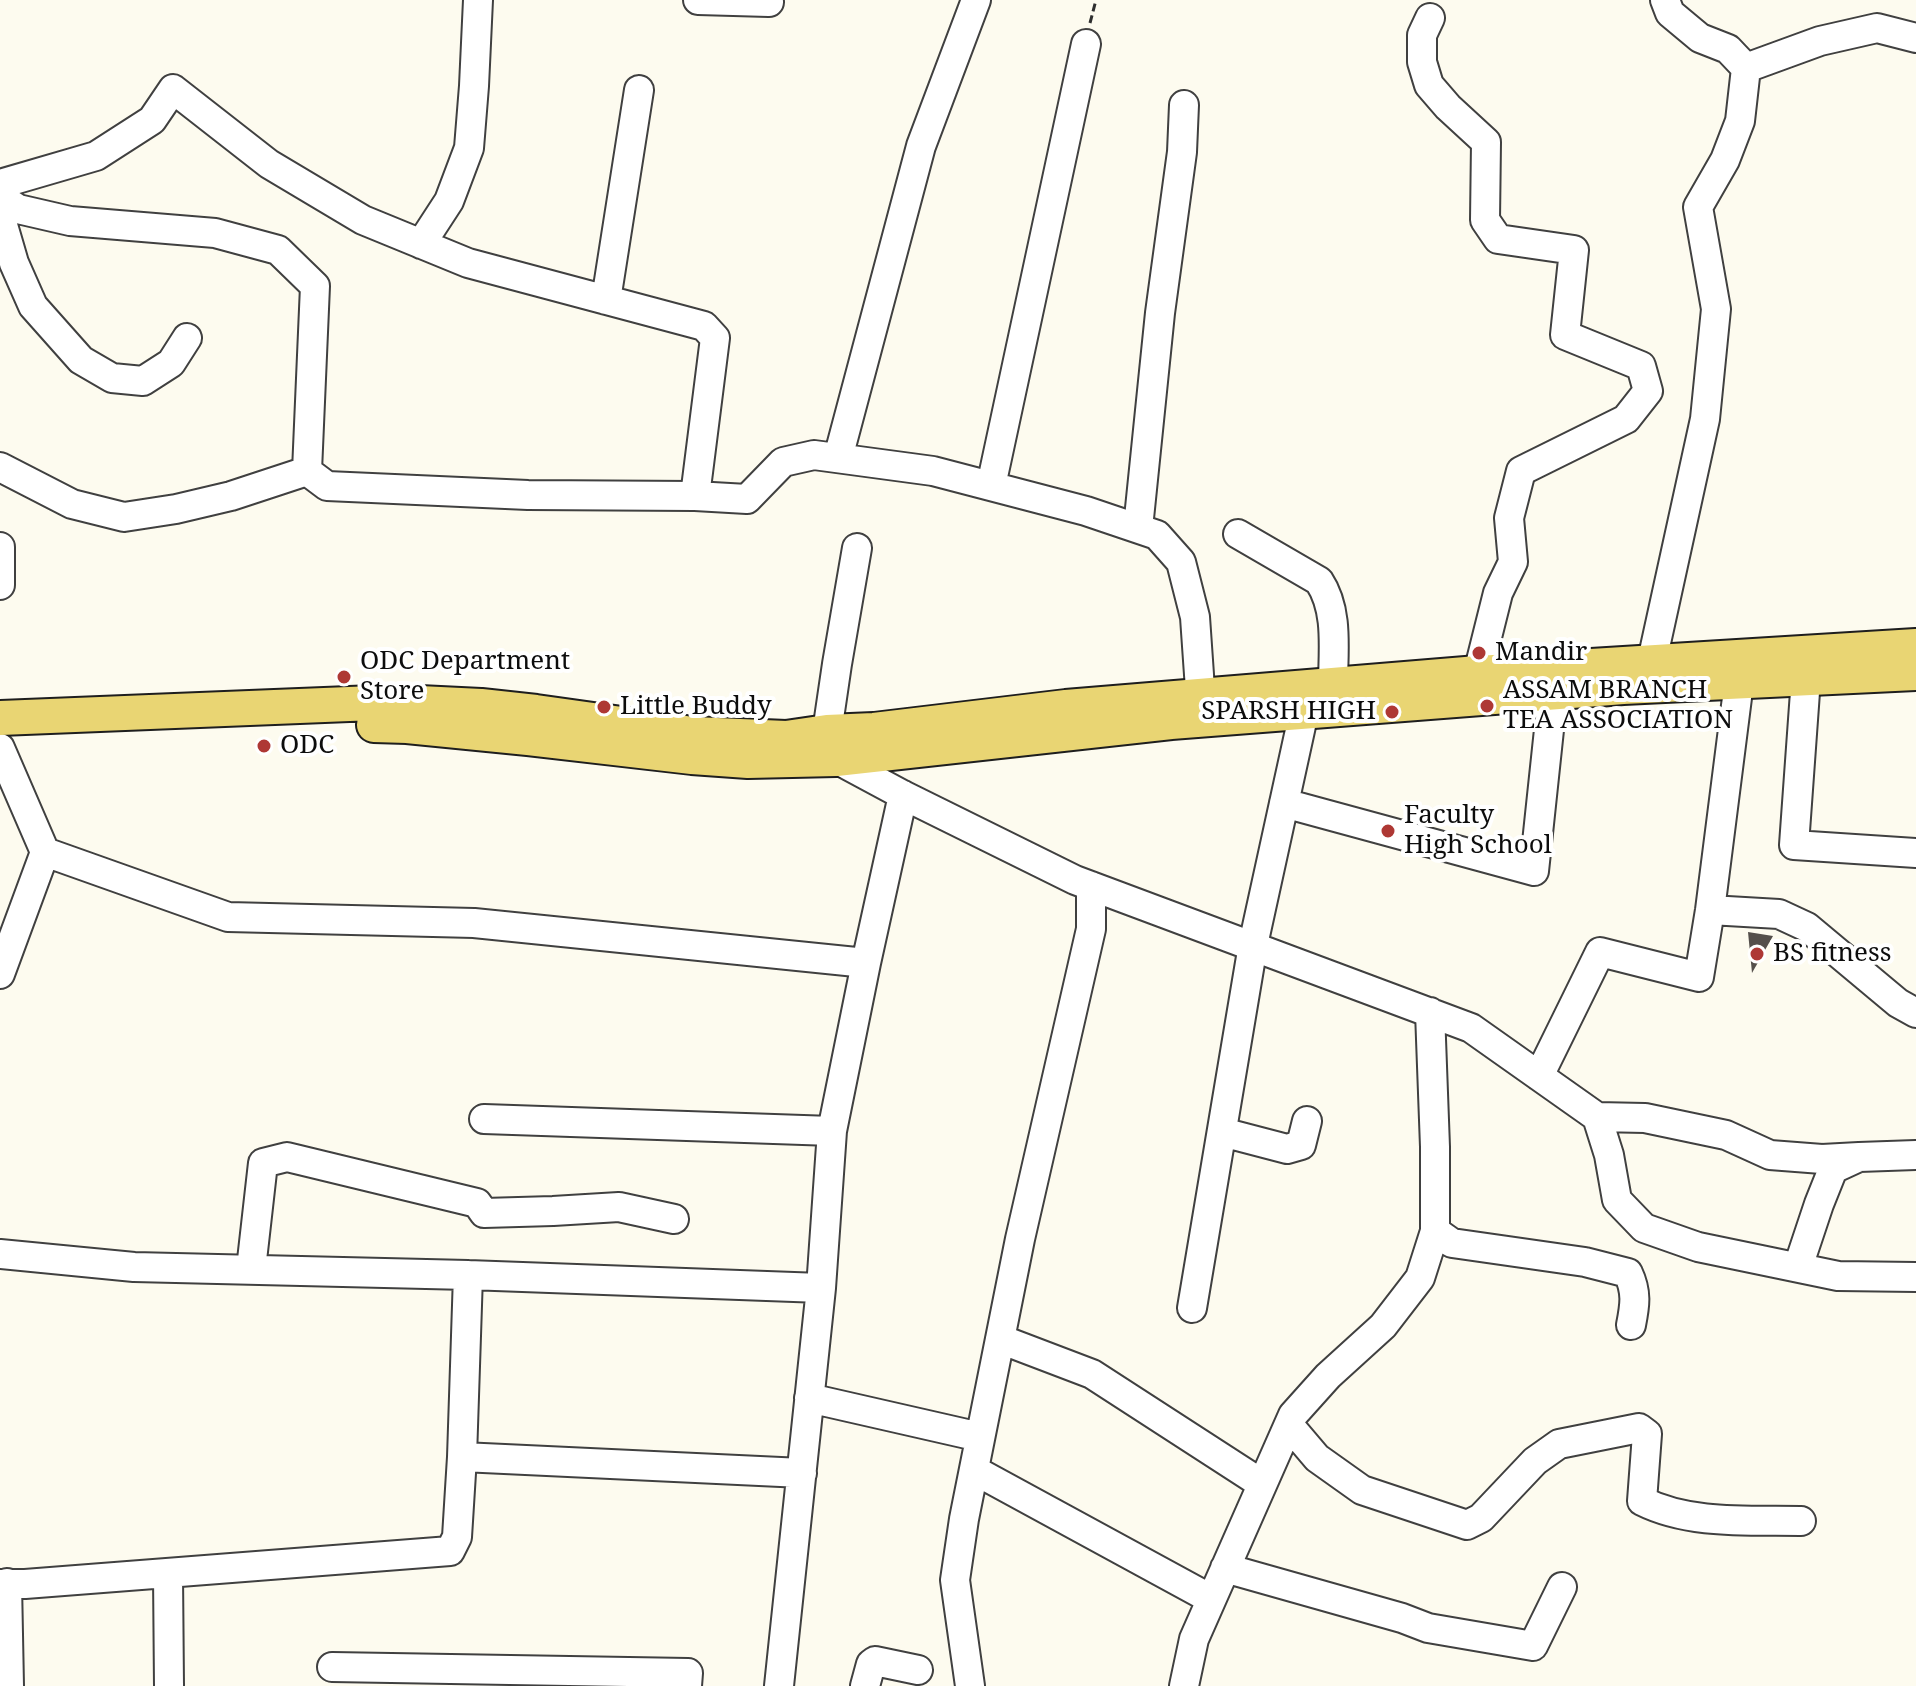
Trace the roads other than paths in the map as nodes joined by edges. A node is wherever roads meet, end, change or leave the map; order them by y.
1 (478, 0) edge
2 (698, 0) edge
3 (976, 0) edge
4 (1665, 0) edge
5 (769, 2) dead end
6 (1430, 18) dead end
7 (1916, 38) edge
8 (1086, 44) dead end
9 (1746, 68) junction
10 (639, 90) dead end
11 (1184, 105) dead end
12 (0, 184) edge
13 (0, 197) edge
14 (0, 215) edge
15 (421, 244) junction
16 (606, 300) junction
17 (187, 338) dead end
18 (838, 458) junction
19 (0, 467) edge
20 (307, 471) junction
21 (991, 486) junction
22 (695, 496) junction
23 (1138, 528) junction
24 (1238, 534) dead end
25 (0, 547) edge
26 (857, 548) dead end
27 (0, 585) edge
28 (1916, 646) edge
29 (1652, 661) junction
30 (1478, 673) junction
31 (1916, 673) edge
32 (1806, 678) junction
33 (1739, 682) junction
34 (1333, 686) junction
35 (1553, 692) junction
36 (1202, 708) junction
37 (1304, 712) junction
38 (0, 718) edge
39 (0, 739) edge
40 (832, 746) junction
41 (0, 748) edge
42 (903, 795) junction
43 (1284, 803) junction
44 (45, 852) junction
45 (1916, 853) edge
46 (1091, 886) junction
47 (1710, 910) junction
48 (1253, 945) junction
49 (866, 963) junction
50 (0, 974) edge
51 (1430, 1012) junction
52 (1916, 1013) edge
53 (1539, 1076) junction
54 (1597, 1117) junction
55 (484, 1119) dead end
56 (1307, 1121) dead end
57 (832, 1131) junction
58 (1222, 1132) junction
59 (1916, 1155) edge
60 (1859, 1157) junction
61 (674, 1219) dead end
62 (1435, 1231) junction
63 (0, 1254) edge
64 (1798, 1267) junction
65 (251, 1269) junction
66 (468, 1275) junction
67 (1916, 1277) edge
68 (821, 1288) junction
69 (1192, 1308) dead end
70 (1631, 1325) dead end
71 (1000, 1339) junction
72 (809, 1398) junction
73 (1289, 1425) junction
74 (980, 1437) junction
75 (462, 1457) junction
76 (974, 1470) junction
77 (802, 1473) junction
78 (1262, 1484) junction
79 (1801, 1521) dead end
80 (1225, 1568) junction
81 (168, 1574) junction
82 (3, 1584) edge
83 (1562, 1587) dead end
84 (1211, 1599) junction
85 (332, 1667) dead end
86 (918, 1670) dead end
87 (9, 1686) edge
88 (169, 1686) edge
89 (687, 1686) edge
90 (779, 1686) edge
91 (865, 1686) edge
92 (970, 1686) edge
93 (1184, 1686) edge

1 - 15 street
2 - 5 street
3 - 18 street
4 - 9 street
6 - 30 street
7 - 9 street
8 - 21 street
9 - 29 street
10 - 16 street
11 - 23 street
12 - 15 street
13 - 20 street
14 - 17 street
15 - 16 street
16 - 22 street
18 - 21 street
18 - 22 street
19 - 20 street
20 - 22 street
21 - 23 street
23 - 36 street
24 - 34 street
25 - 27 street
26 - 40 street
28 - 29 main road
29 - 30 main road
30 - 34 main road
31 - 32 main road
32 - 33 main road
32 - 45 street
33 - 35 main road
33 - 47 street
34 - 36 main road
35 - 37 main road
35 - 43 street
36 - 37 main road
36 - 40 main road
37 - 43 street
38 - 40 main road
39 - 40 main road
40 - 42 street
41 - 44 street
42 - 46 street
42 - 49 street
43 - 48 street
44 - 49 street
44 - 50 street
46 - 48 street
46 - 71 street
47 - 52 street
47 - 53 street
48 - 51 street
48 - 58 street
49 - 57 street
51 - 53 street
51 - 62 street
53 - 54 street
54 - 60 street
54 - 64 street
55 - 57 street
56 - 58 street
57 - 68 street
58 - 69 street
59 - 60 street
60 - 64 street
61 - 65 street
62 - 70 street
62 - 73 street
63 - 65 street
64 - 67 street
65 - 66 street
66 - 68 street
66 - 75 street
68 - 72 street
71 - 74 street
71 - 78 street
72 - 74 street
72 - 77 street
73 - 78 street
73 - 79 street
74 - 76 street
75 - 77 street
75 - 81 street
76 - 84 street
76 - 92 street
77 - 90 street
78 - 80 street
80 - 83 street
80 - 84 street
81 - 82 street
81 - 88 street
82 - 87 street
84 - 93 street
85 - 89 street
86 - 91 street

